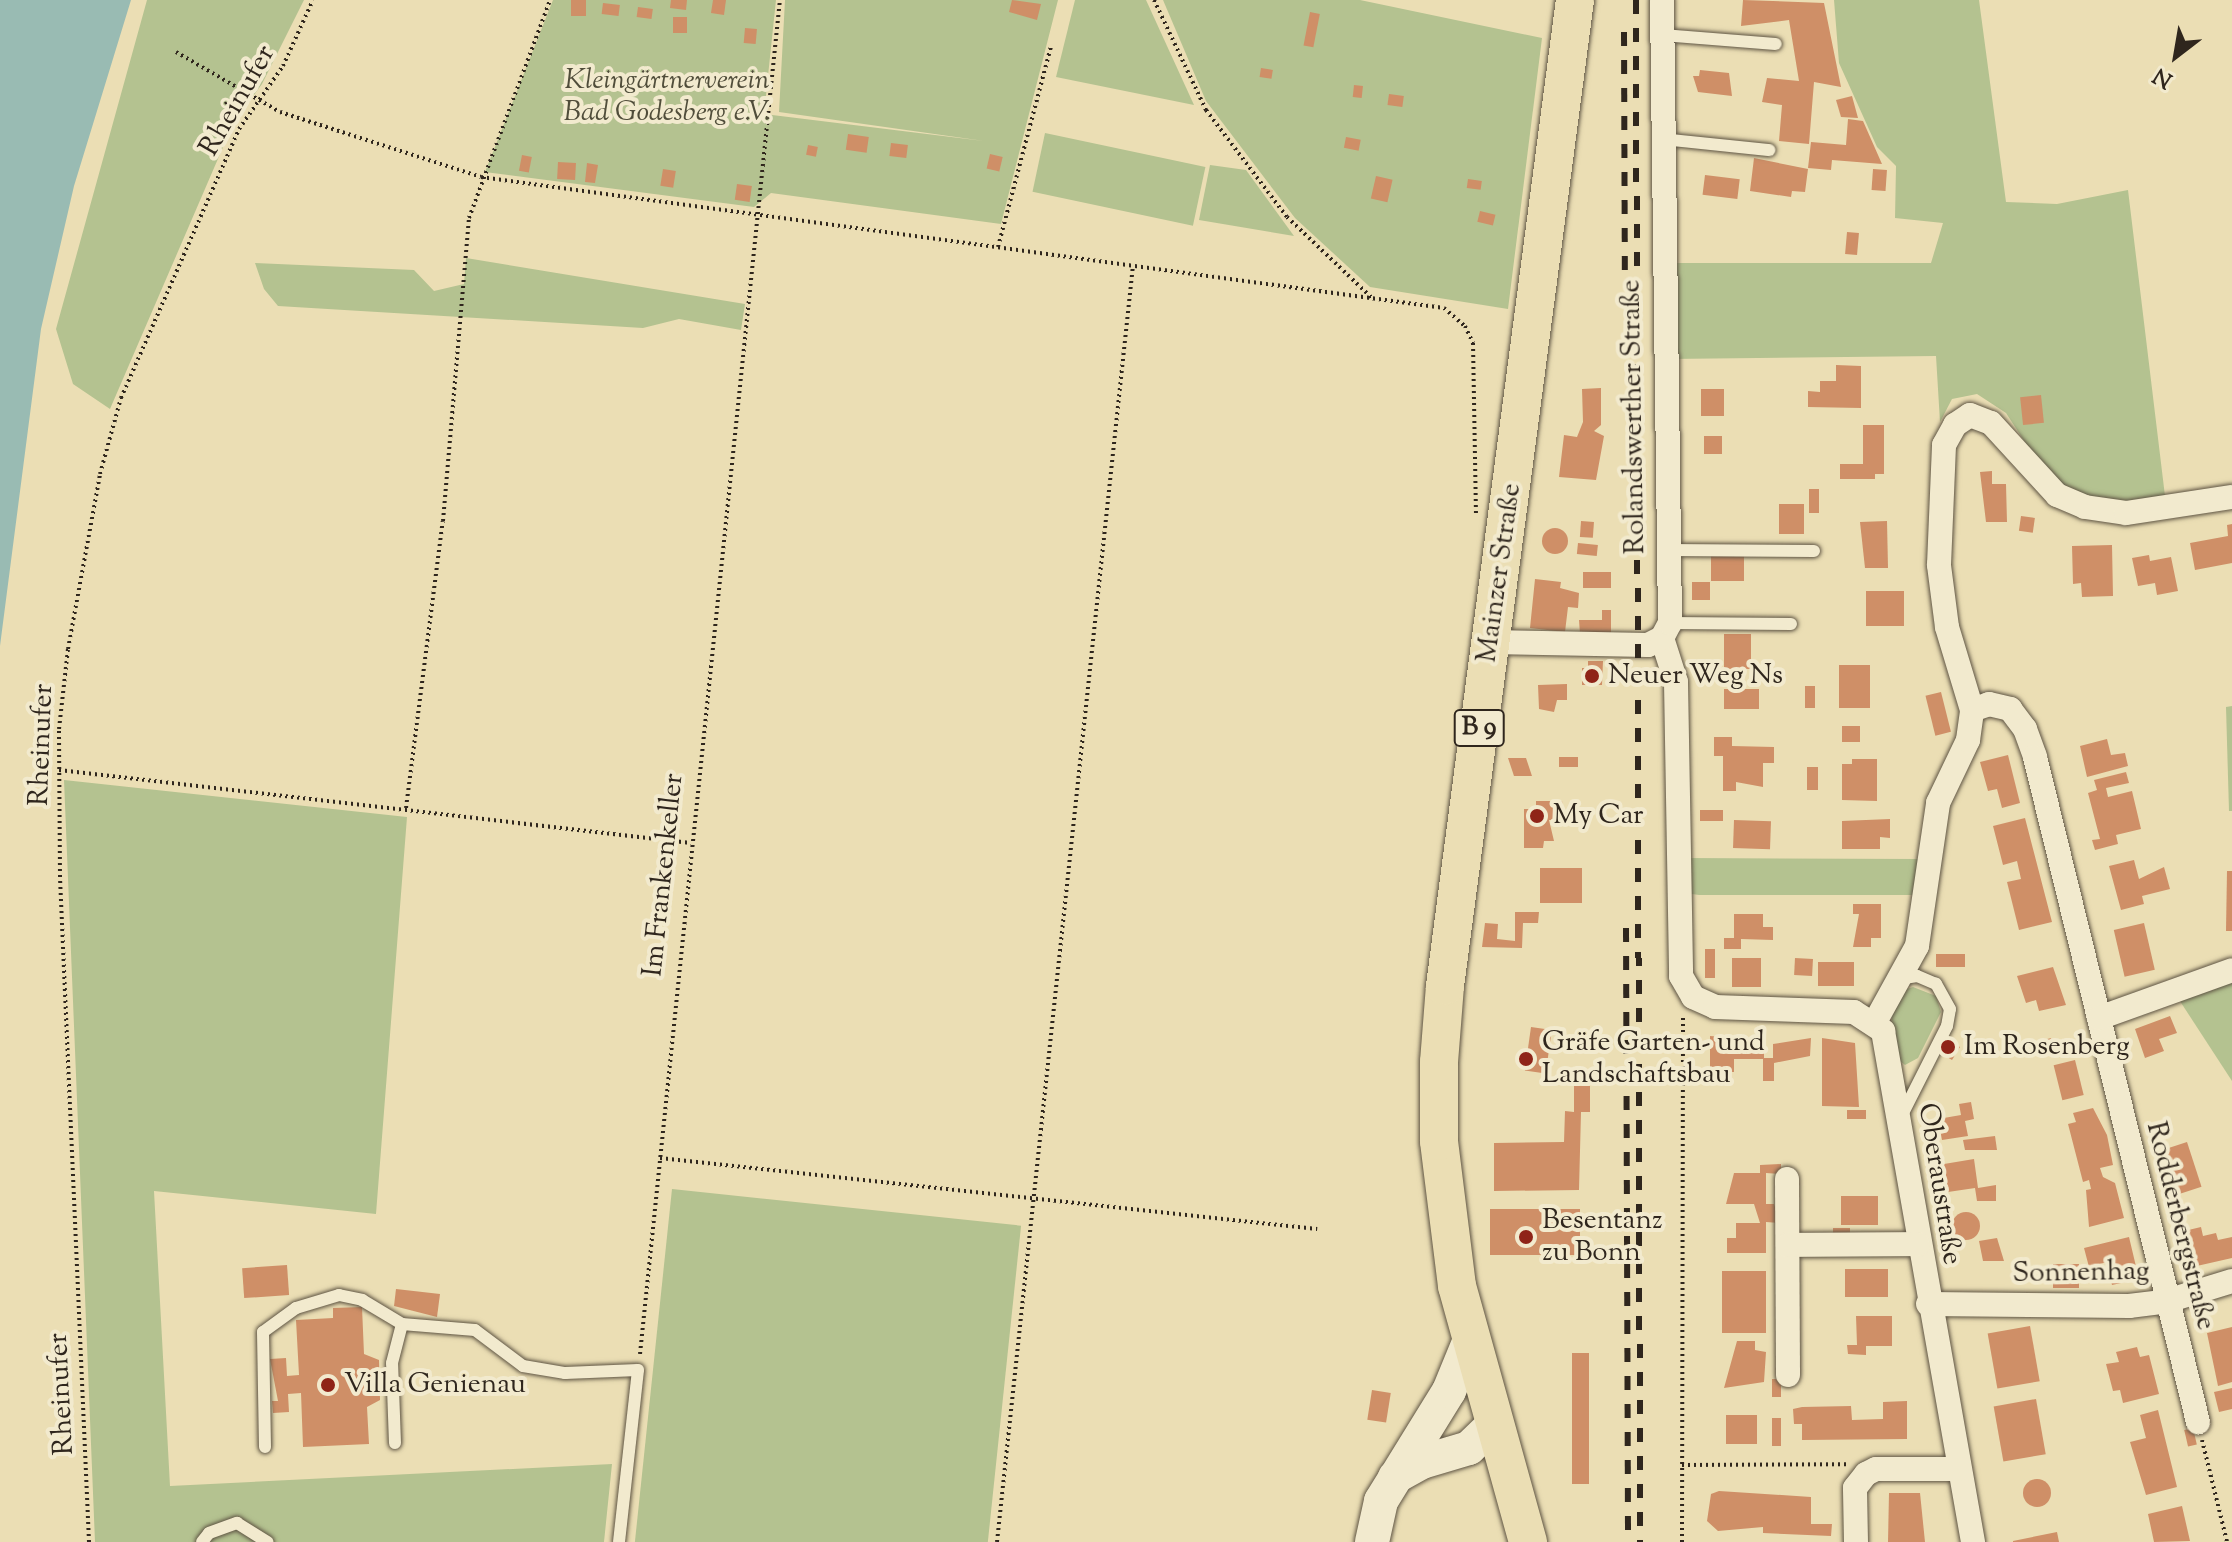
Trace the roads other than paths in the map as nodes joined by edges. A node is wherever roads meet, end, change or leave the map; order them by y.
1 (1575, 0) edge
2 (1662, 0) edge
3 (1662, 35) junction
4 (1776, 44) dead end
5 (1662, 139) junction
6 (1769, 150) dead end
7 (2232, 497) edge
8 (1666, 550) junction
9 (1814, 551) dead end
10 (1791, 624) dead end
11 (1666, 630) junction
12 (1490, 642) junction
13 (1972, 710) junction
14 (2232, 970) edge
15 (1904, 978) junction
16 (2099, 1018) junction
17 (1875, 1022) junction
18 (1897, 1124) junction
19 (1787, 1179) dead end
20 (1918, 1244) junction
21 (1788, 1245) junction
22 (2232, 1281) edge
23 (2167, 1301) junction
24 (1928, 1304) junction
25 (402, 1324) junction
26 (1471, 1337) junction
27 (1788, 1375) dead end
28 (2198, 1422) road end
29 (1494, 1424) junction
30 (1430, 1425) junction
31 (395, 1443) dead end
32 (265, 1447) dead end
33 (1959, 1469) junction
34 (1395, 1477) junction
35 (202, 1542) edge
36 (268, 1542) edge
37 (619, 1542) edge
38 (1372, 1542) edge
39 (1528, 1542) edge
40 (1856, 1542) edge
41 (1973, 1542) edge

1 - 12 main road, Mainzer Straße / B 9
2 - 3 street, Rolandswerther Straße
3 - 4 lane
3 - 5 street, Rolandswerther Straße
5 - 6 lane
5 - 8 street, Rolandswerther Straße
7 - 13 street
8 - 9 lane
8 - 11 street, Rolandswerther Straße
10 - 11 lane
11 - 12 street
11 - 17 street, Rolandswerther Straße
12 - 26 main road, Mainzer Straße / B 9
13 - 15 street
13 - 16 street, Rodderbergstraße
14 - 16 street
15 - 17 street
15 - 18 lane
16 - 23 street, Rodderbergstraße
17 - 18 street, Oberaustraße
18 - 20 street, Oberaustraße
19 - 21 street
20 - 21 street
20 - 24 street, Oberaustraße
21 - 27 street
22 - 23 street, Sonnenhag
23 - 24 street, Sonnenhag
23 - 28 street, Rodderbergstraße
24 - 33 street, Oberaustraße
25 - 31 lane
25 - 32 lane
25 - 37 lane
26 - 29 main road, Mainzer Straße / B 9
26 - 30 main road
29 - 30 main road
29 - 34 main road
29 - 39 main road, B 9
30 - 34 main road
33 - 40 street
33 - 41 street, Oberaustraße
34 - 38 main road
35 - 36 lane

